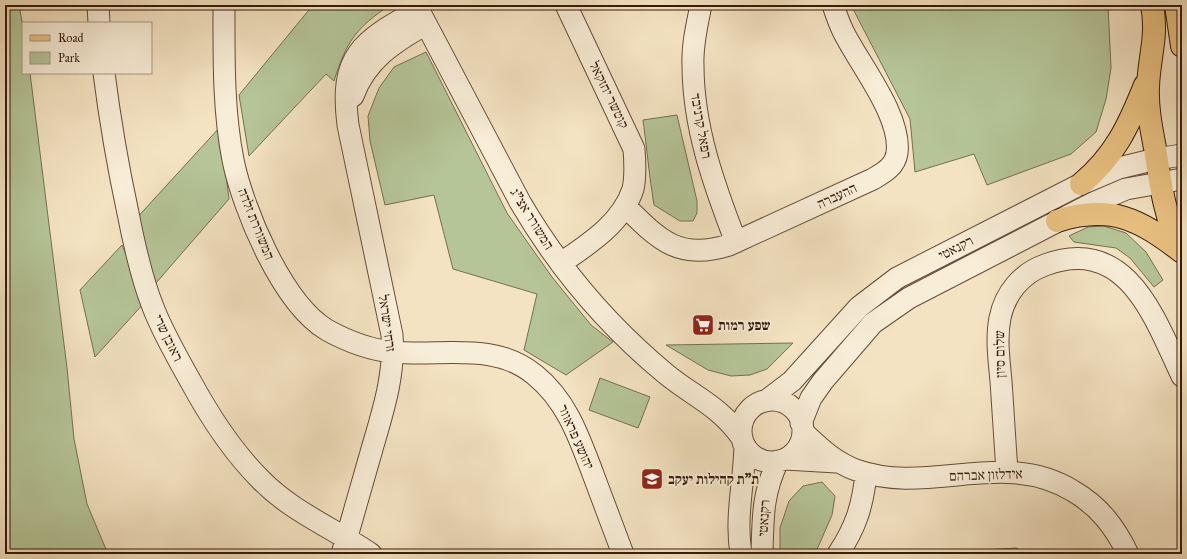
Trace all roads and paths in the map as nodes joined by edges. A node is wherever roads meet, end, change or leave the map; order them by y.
1 (98, 5) edge
2 (224, 5) edge
3 (566, 5) edge
4 (701, 5) edge
5 (833, 5) edge
6 (1152, 5) edge
7 (1176, 5) edge
8 (420, 13) edge
9 (99, 22) edge
10 (1182, 46) edge
11 (104, 74) edge
12 (1148, 77) junction
13 (1182, 156) edge
14 (1156, 159) junction
15 (1182, 179) edge
16 (1161, 182) junction
17 (1081, 184) junction
18 (629, 197) junction
19 (1057, 221) junction
20 (736, 242) junction
21 (1182, 251) edge
22 (557, 258) junction
23 (393, 352) junction
24 (1182, 376) edge
25 (698, 396) junction
26 (761, 403) junction
27 (802, 427) junction
28 (743, 442) junction
29 (782, 460) junction
30 (836, 462) junction
31 (1007, 472) junction
32 (866, 473) junction
33 (344, 547) edge
34 (371, 554) edge
35 (623, 554) edge
36 (741, 554) edge
37 (762, 554) edge
38 (838, 554) edge
39 (1128, 554) edge

1 - 9 street
2 - 23 street, המשוררת זלדה
3 - 18 street, קוטשר יחזקאל
4 - 20 street, רפאל קרניבד
5 - 20 street, ההעברה
6 - 12 main road
7 - 10 main road
8 - 22 street, המשורר אצ"ג
8 - 23 street, זרחי ישראל
11 - 33 street, ראובן שרי
12 - 14 main road
12 - 17 main road
13 - 14 street, רקנאטי
14 - 16 main road
14 - 17 street, רקנאטי
15 - 16 street, רקנאטי
16 - 19 street, רקנאטי
16 - 21 main road
17 - 26 street, רקנאטי
18 - 20 street, ההעברה
18 - 22 street
19 - 21 main road
19 - 27 street, רקנאטי
22 - 25 street, המשורר אצ"ג
23 - 33 street, זרחי ישראל
23 - 35 street, יהושע פראוור
24 - 31 street, שלום סיון
25 - 26 street, המשורר אצ"ג
25 - 28 street, המשורר אצ"ג
26 - 27 street
26 - 28 street
27 - 29 street
27 - 30 street
28 - 29 street
28 - 36 street, רקנאטי
29 - 30 street
29 - 37 street, רקנאטי
30 - 32 street, אידלזון אברהם
31 - 32 street, אידלזון אברהם
31 - 39 street, אידלזון אברהם
32 - 38 street
33 - 34 street, ראובן שרי

